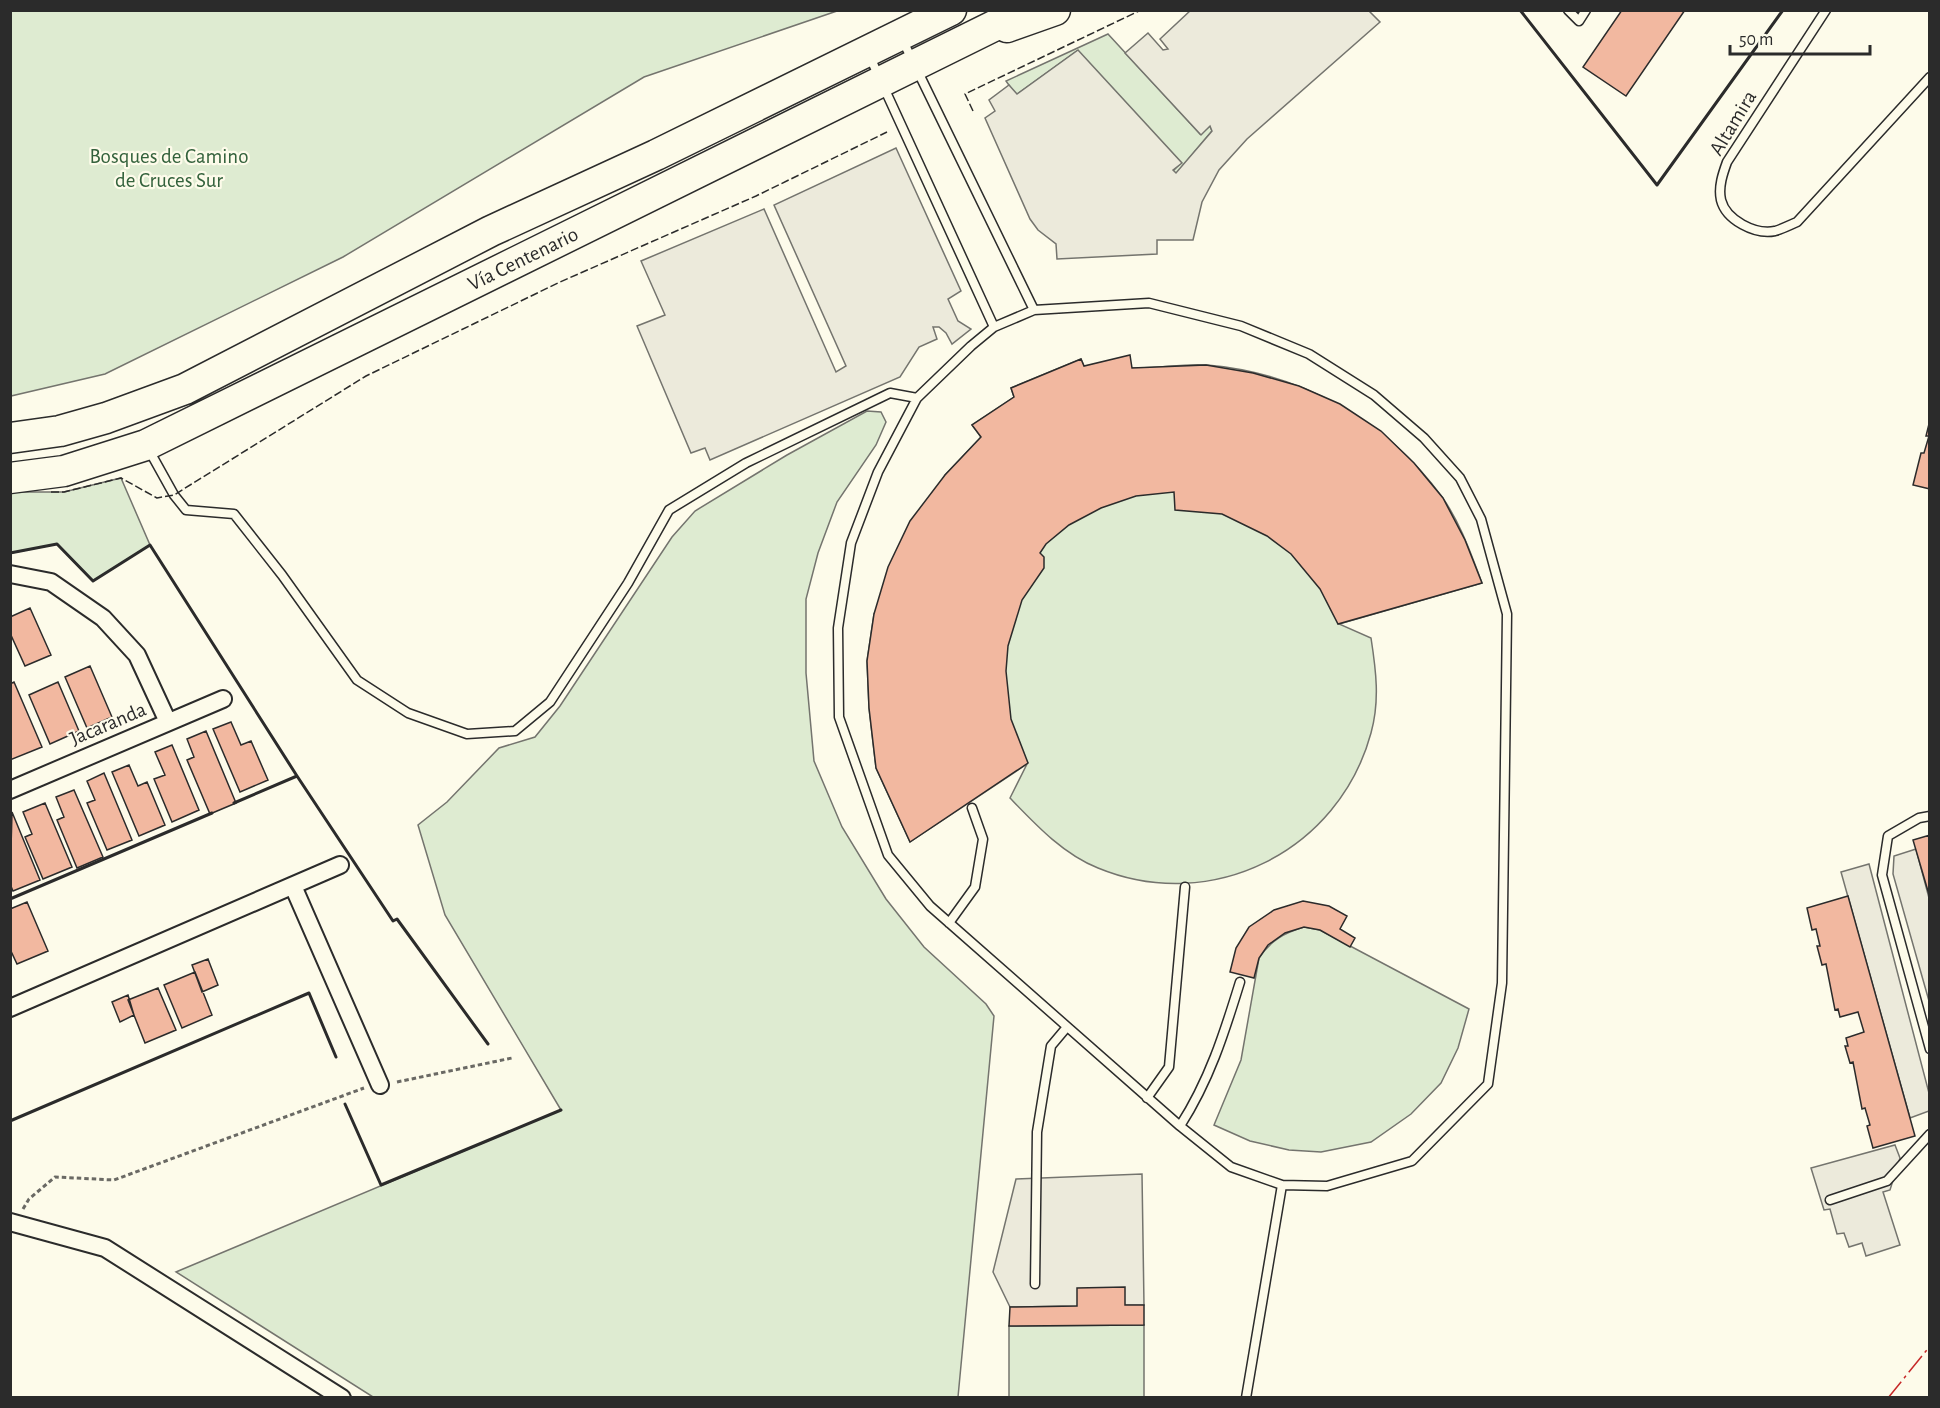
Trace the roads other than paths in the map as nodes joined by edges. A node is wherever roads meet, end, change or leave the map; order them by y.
1 (951, 10) edge
2 (1026, 10) edge
3 (1055, 10) edge
4 (1569, 10) edge
5 (1586, 10) edge
6 (1826, 10) edge
7 (900, 36) junction
8 (970, 40) junction
9 (868, 52) junction
10 (916, 67) junction
11 (1929, 77) edge
12 (882, 84) junction
13 (1034, 310) junction
14 (994, 327) junction
15 (917, 398) junction
16 (10, 438) edge
17 (146, 445) junction
18 (10, 478) edge
19 (10, 574) edge
20 (223, 699) dead end
21 (168, 722) junction
22 (10, 790) edge
23 (972, 808) dead end
24 (1929, 816) edge
25 (340, 865) dead end
26 (293, 886) junction
27 (1185, 887) dead end
28 (949, 923) junction
29 (1240, 982) dead end
30 (10, 1008) edge
31 (1067, 1027) junction
32 (1929, 1049) edge
33 (380, 1085) road end
34 (1147, 1098) junction
35 (1180, 1126) junction
36 (1929, 1134) edge
37 (1282, 1185) junction
38 (1830, 1200) dead end
39 (13, 1222) edge
40 (1035, 1284) dead end
41 (342, 1398) edge
42 (1246, 1398) edge

1 - 7 highway, Vía Centenario
2 - 8 highway, Vía Centenario
3 - 8 highway
4 - 5 lane
6 - 11 lane, Altamira
7 - 9 highway, Vía Centenario
7 - 10 lane
8 - 10 highway, Vía Centenario
9 - 12 lane
9 - 16 highway, Vía Centenario
10 - 12 highway, Vía Centenario
10 - 13 lane
12 - 14 lane
12 - 17 highway, Vía Centenario
13 - 14 lane
13 - 37 lane
14 - 15 lane
15 - 17 lane
15 - 28 lane
17 - 18 highway, Vía Centenario
19 - 21 street
20 - 21 street, Jacaranda
21 - 22 street, Jacaranda
23 - 28 lane
24 - 32 lane
25 - 26 street
26 - 30 street
26 - 33 street
27 - 34 lane
28 - 31 lane
29 - 35 lane
31 - 34 lane
31 - 40 lane
34 - 35 lane
35 - 37 lane
36 - 38 lane
37 - 42 lane
39 - 41 street

